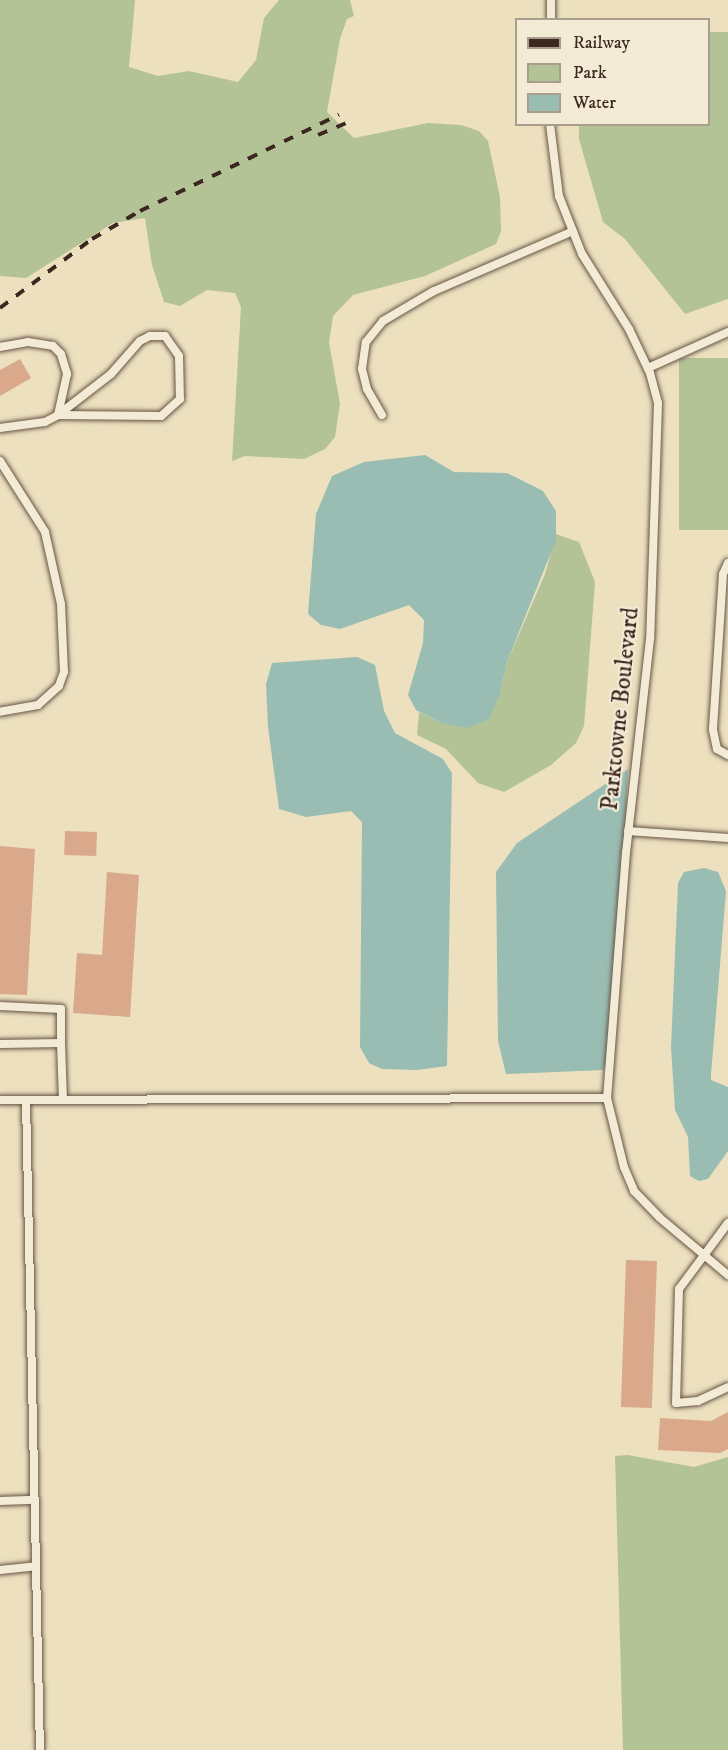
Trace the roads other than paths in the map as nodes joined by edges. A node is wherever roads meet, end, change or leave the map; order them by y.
1 (551, 0) edge
2 (551, 18) edge
3 (550, 126) edge
4 (573, 231) junction
5 (728, 332) edge
6 (0, 347) edge
7 (648, 368) junction
8 (58, 415) junction
9 (382, 415) dead end
10 (0, 428) edge
11 (0, 461) edge
12 (728, 563) edge
13 (0, 712) edge
14 (728, 755) edge
15 (628, 831) junction
16 (728, 838) edge
17 (0, 1006) edge
18 (61, 1043) junction
19 (0, 1044) edge
20 (607, 1098) junction
21 (0, 1100) edge
22 (26, 1100) junction
23 (63, 1100) junction
24 (728, 1223) edge
25 (703, 1254) junction
26 (728, 1275) edge
27 (728, 1387) edge
28 (35, 1500) junction
29 (0, 1501) edge
30 (36, 1566) junction
31 (0, 1570) edge
32 (40, 1750) edge

1 - 2 lane
3 - 4 lane, Parktowne Boulevard
4 - 7 lane, Parktowne Boulevard
4 - 9 lane
5 - 7 lane
6 - 8 lane
7 - 15 lane, Parktowne Boulevard
8 - 8 lane
8 - 10 lane
11 - 13 lane
12 - 14 lane
15 - 16 lane
15 - 20 lane, Parktowne Boulevard
17 - 18 lane
18 - 19 lane
18 - 23 lane
20 - 23 lane
20 - 25 lane, Parktowne Boulevard
21 - 22 lane
22 - 23 lane
22 - 28 lane
24 - 25 lane
25 - 26 lane, Parktowne Boulevard
25 - 27 lane
28 - 29 lane
28 - 30 lane
30 - 31 lane
30 - 32 lane

